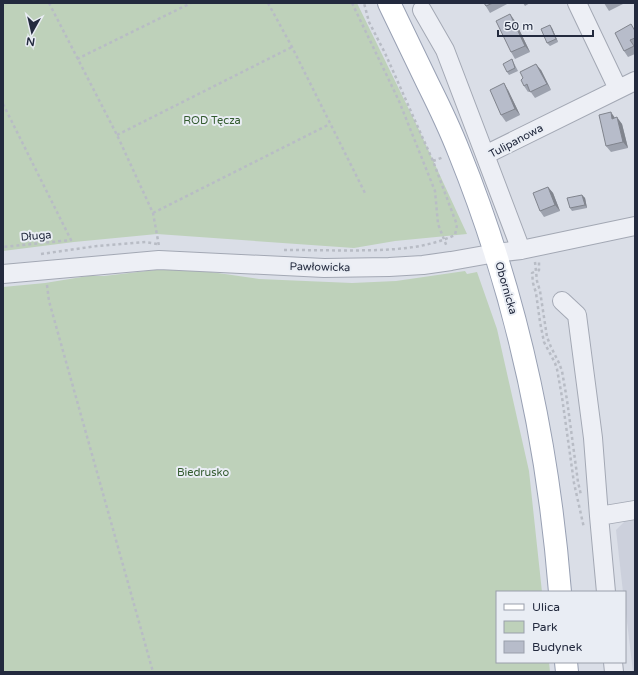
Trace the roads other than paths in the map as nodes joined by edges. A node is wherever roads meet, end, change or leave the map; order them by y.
1 (577, 3) edge
2 (420, 7) edge
3 (393, 12) edge
4 (635, 81) edge
5 (618, 89) junction
6 (486, 155) junction
7 (635, 226) edge
8 (521, 250) junction
9 (496, 253) junction
10 (3, 274) edge
11 (562, 301) dead end
12 (635, 510) edge
13 (599, 516) junction
14 (560, 591) edge
15 (606, 591) edge

1 - 5 street
2 - 3 street
2 - 6 street
3 - 9 main road, Obornicka
4 - 5 street, Tulipanowa
5 - 6 street, Tulipanowa
6 - 8 street, Tulipanowa
7 - 8 street, Pawłowicka
8 - 9 street, Pawłowicka
9 - 10 street, Pawłowicka
9 - 14 main road, Obornicka
11 - 13 street
12 - 13 street
13 - 15 street

